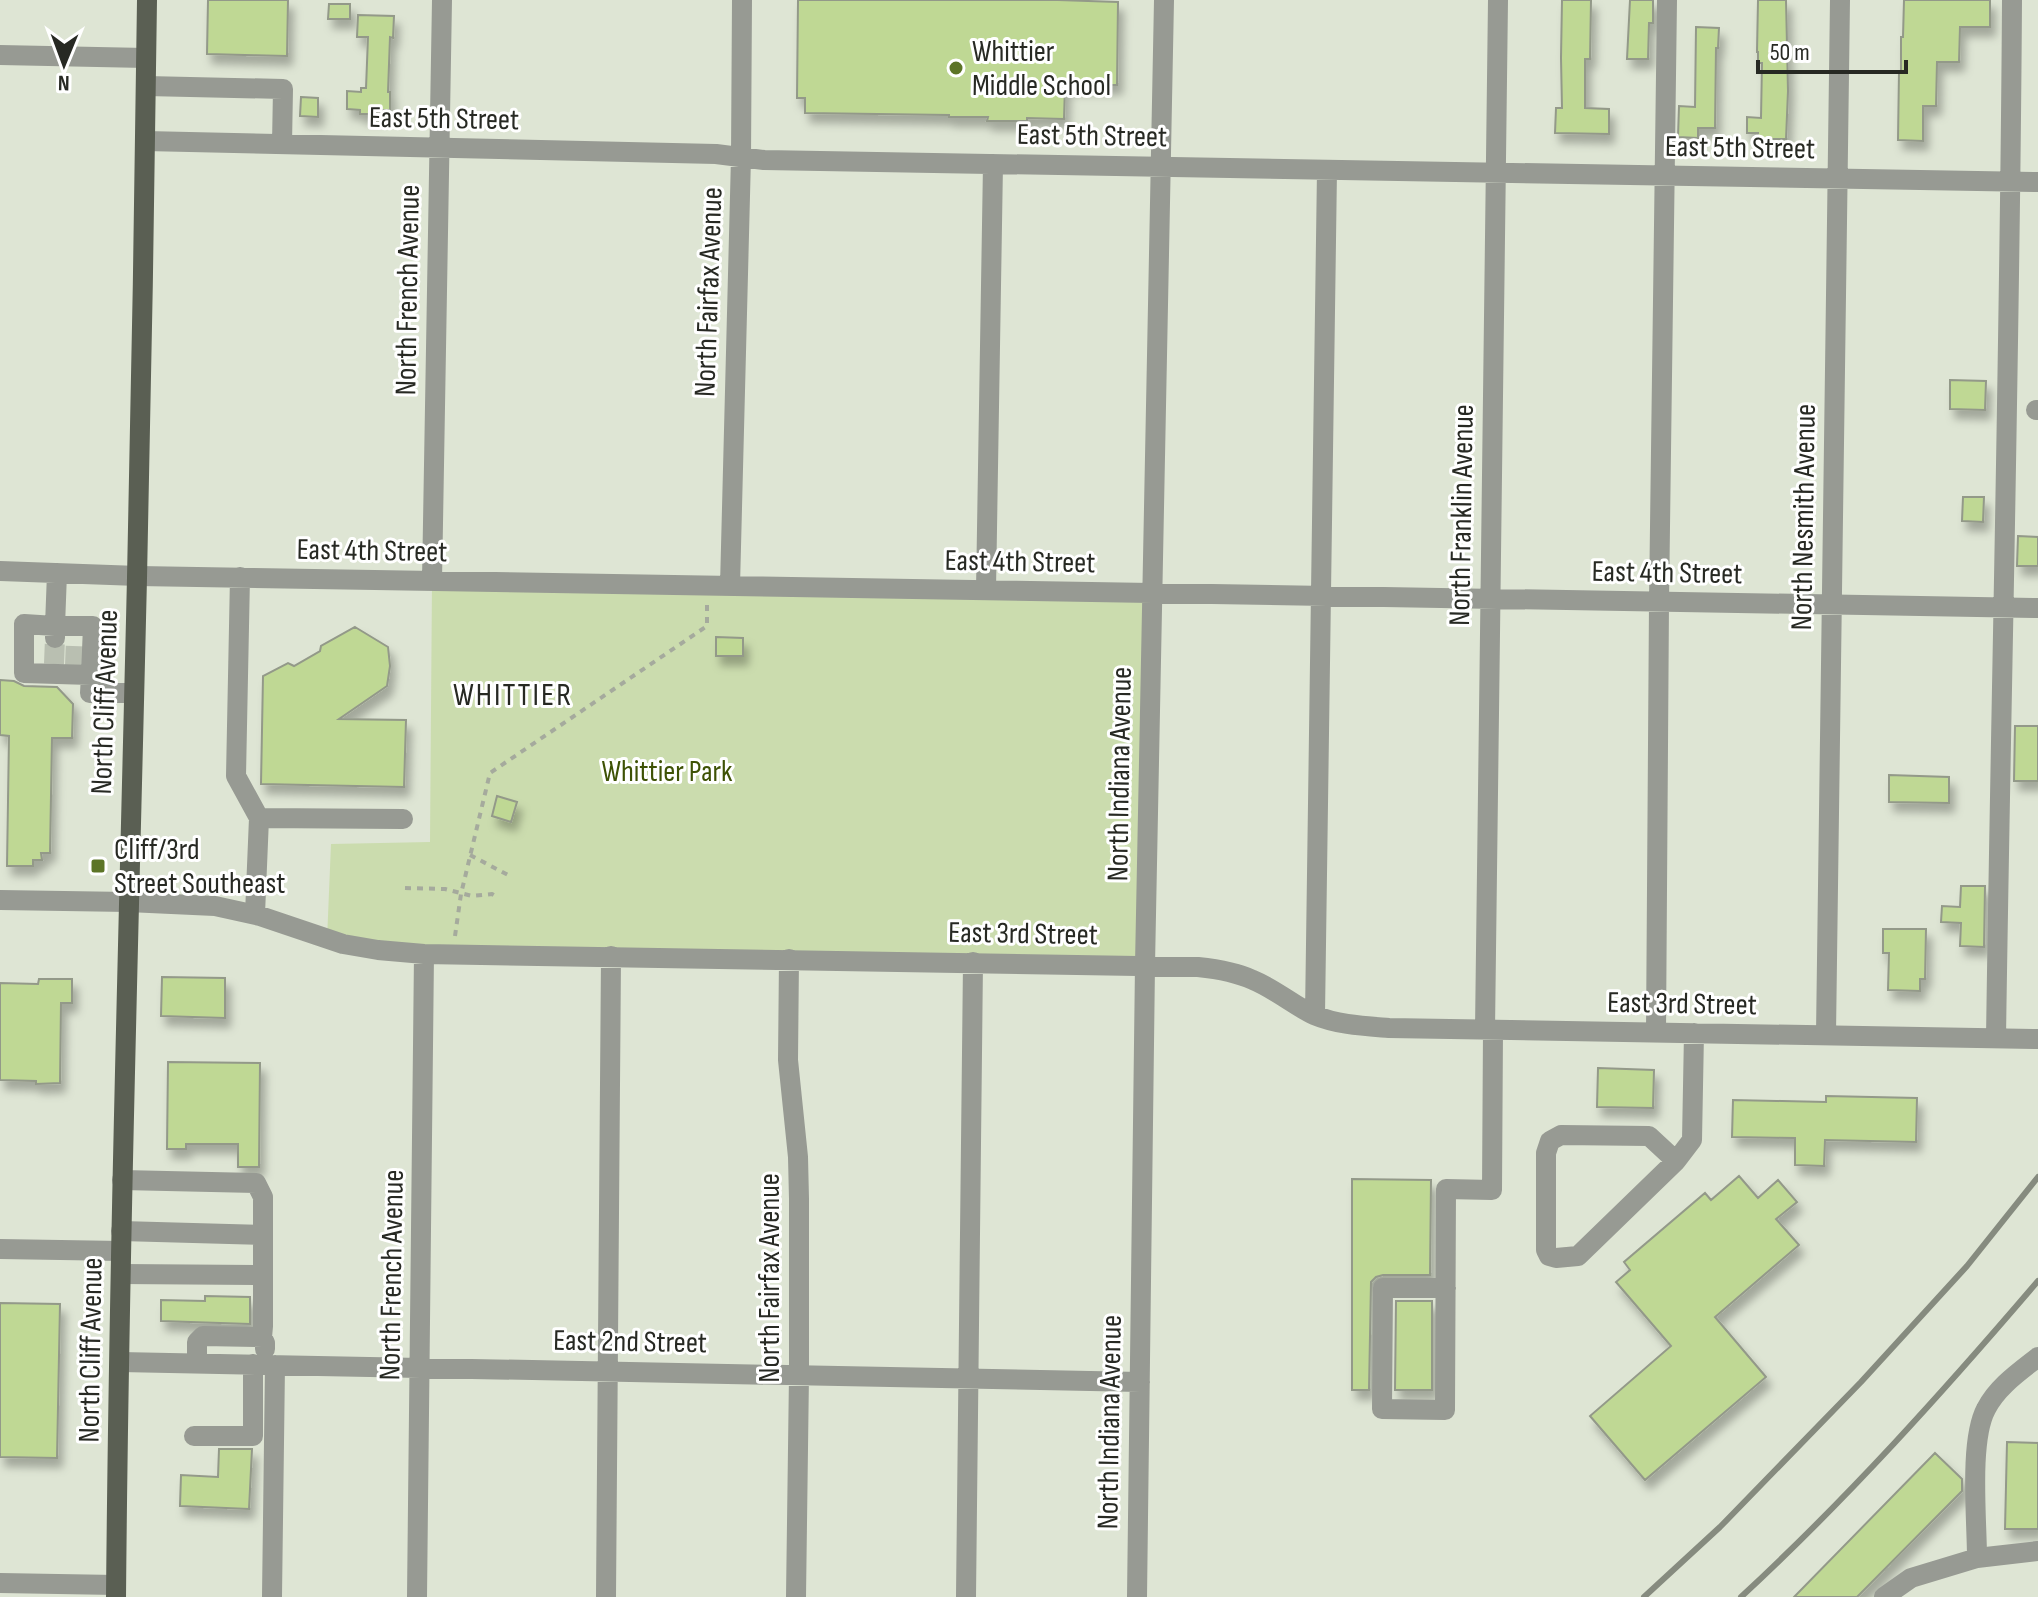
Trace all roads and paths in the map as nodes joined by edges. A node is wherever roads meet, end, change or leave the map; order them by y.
1 (147, 0) edge
2 (442, 0) edge
3 (742, 0) edge
4 (1164, 0) edge
5 (1498, 0) edge
6 (1667, 0) edge
7 (1840, 0) edge
8 (2012, 0) edge
9 (0, 55) edge
10 (146, 58) junction
11 (146, 86) junction
12 (145, 141) junction
13 (282, 144) junction
14 (439, 148) junction
15 (741, 157) junction
16 (993, 164) junction
17 (1161, 167) junction
18 (1327, 170) junction
19 (1495, 173) junction
20 (1666, 175) junction
21 (1837, 178) junction
22 (2011, 182) junction
23 (2038, 182) edge
24 (0, 571) edge
25 (57, 573) junction
26 (138, 576) junction
27 (240, 577) junction
28 (432, 581) junction
29 (708, 585) junction
30 (730, 586) junction
31 (986, 590) junction
32 (1152, 593) junction
33 (1320, 596) junction
34 (1490, 599) junction
35 (1659, 602) junction
36 (1832, 605) junction
37 (2002, 607) junction
38 (2038, 608) edge
39 (55, 632) junction
40 (70, 671) junction
41 (134, 693) junction
42 (259, 818) junction
43 (403, 819) dead end
44 (470, 855) junction
45 (508, 875) dead end
46 (405, 888) dead end
47 (461, 894) junction
48 (497, 897) dead end
49 (0, 900) edge
50 (128, 902) junction
51 (255, 914) junction
52 (424, 954) junction
53 (454, 954) junction
54 (611, 956) junction
55 (789, 959) junction
56 (973, 962) junction
57 (1145, 965) junction
58 (1315, 1015) junction
59 (1489, 1030) junction
60 (1656, 1033) junction
61 (1694, 1033) junction
62 (1826, 1034) junction
63 (1996, 1038) junction
64 (2038, 1039) edge
65 (1676, 1161) junction
66 (122, 1180) junction
67 (263, 1235) junction
68 (121, 1241) junction
69 (0, 1249) edge
70 (121, 1274) junction
71 (263, 1275) junction
72 (1446, 1288) junction
73 (262, 1337) junction
74 (2038, 1357) edge
75 (120, 1362) junction
76 (197, 1363) junction
77 (264, 1365) junction
78 (420, 1367) junction
79 (609, 1371) junction
80 (799, 1374) junction
81 (969, 1379) junction
82 (1140, 1382) junction
83 (194, 1436) dead end
84 (2038, 1551) edge
85 (1977, 1558) junction
86 (0, 1583) edge
87 (43, 1591) edge
88 (116, 1591) edge
89 (272, 1597) edge
90 (417, 1597) edge
91 (606, 1597) edge
92 (796, 1597) edge
93 (966, 1597) edge
94 (1137, 1597) edge
95 (1884, 1597) edge

1 - 10 main road, North Cliff Avenue
2 - 14 street, North French Avenue
3 - 15 street, North Fairfax Avenue
4 - 17 street, North Indiana Avenue
5 - 19 street, North Franklin Avenue
6 - 20 street
7 - 21 street, North Nesmith Avenue
8 - 22 street
9 - 10 street
10 - 11 main road, North Cliff Avenue
11 - 12 main road, North Cliff Avenue
11 - 13 street
12 - 13 street, East 5th Street
12 - 26 main road, North Cliff Avenue
13 - 14 street, East 5th Street
14 - 15 street, East 5th Street
14 - 28 street, North French Avenue
15 - 16 street, East 5th Street
15 - 30 street, North Fairfax Avenue
16 - 17 street, East 5th Street
16 - 31 street
17 - 18 street, East 5th Street
17 - 32 street, North Indiana Avenue
18 - 19 street, East 5th Street
18 - 33 street
19 - 20 street, East 5th Street
19 - 34 street, North Franklin Avenue
20 - 21 street, East 5th Street
20 - 35 street
21 - 22 street, East 5th Street
21 - 36 street, North Nesmith Avenue
22 - 23 street, East 5th Street
22 - 37 street
24 - 25 street, East 4th Street
25 - 26 street, East 4th Street
25 - 39 street
26 - 27 street, East 4th Street
26 - 41 main road, North Cliff Avenue
27 - 28 street, East 4th Street
27 - 42 street
28 - 29 street, East 4th Street
29 - 30 street, East 4th Street
29 - 44 path
30 - 31 street, East 4th Street
31 - 32 street, East 4th Street
32 - 33 street, East 4th Street
32 - 57 street, North Indiana Avenue
33 - 34 street, East 4th Street
33 - 58 street
34 - 35 street, East 4th Street
34 - 59 street, North Franklin Avenue
35 - 36 street, East 4th Street
35 - 60 street
36 - 37 street, East 4th Street
36 - 62 street, North Nesmith Avenue
37 - 38 street, East 4th Street
37 - 63 street
39 - 40 street
39 - 40 street
40 - 41 street
41 - 50 main road, North Cliff Avenue
42 - 43 street
42 - 51 street
44 - 45 path
44 - 47 path
46 - 47 path
47 - 48 path
47 - 53 path
49 - 50 street, East 3rd Street
50 - 51 street, East 3rd Street
50 - 66 main road, North Cliff Avenue
51 - 52 street, East 3rd Street
52 - 53 street, East 3rd Street
52 - 78 street, North French Avenue
53 - 54 street, East 3rd Street
54 - 55 street, East 3rd Street
54 - 79 street
55 - 56 street, East 3rd Street
55 - 80 street, North Fairfax Avenue
56 - 57 street, East 3rd Street
56 - 81 street
57 - 58 street, East 3rd Street
57 - 82 street, North Indiana Avenue
58 - 59 street, East 3rd Street
59 - 60 street, East 3rd Street
59 - 72 street, North Franklin Avenue
60 - 61 street, East 3rd Street
61 - 62 street, East 3rd Street
61 - 65 street
62 - 63 street, East 3rd Street
63 - 64 street, East 3rd Street
65 - 65 street
66 - 67 street
66 - 68 main road, North Cliff Avenue
67 - 68 street
67 - 71 street
68 - 69 street
68 - 70 main road, North Cliff Avenue
70 - 71 street
70 - 75 main road, North Cliff Avenue
71 - 73 street
72 - 72 street
73 - 76 street
73 - 77 street
74 - 85 street
75 - 76 street, East 2nd Street
75 - 88 main road, North Cliff Avenue
76 - 77 street, East 2nd Street
77 - 78 street, East 2nd Street
77 - 83 street
77 - 89 street
78 - 79 street, East 2nd Street
78 - 90 street, North French Avenue
79 - 80 street, East 2nd Street
79 - 91 street
80 - 81 street, East 2nd Street
80 - 92 street, North Fairfax Avenue
81 - 82 street, East 2nd Street
81 - 93 street
82 - 94 street, North Indiana Avenue
84 - 85 street
85 - 95 street
86 - 87 street
87 - 88 street

